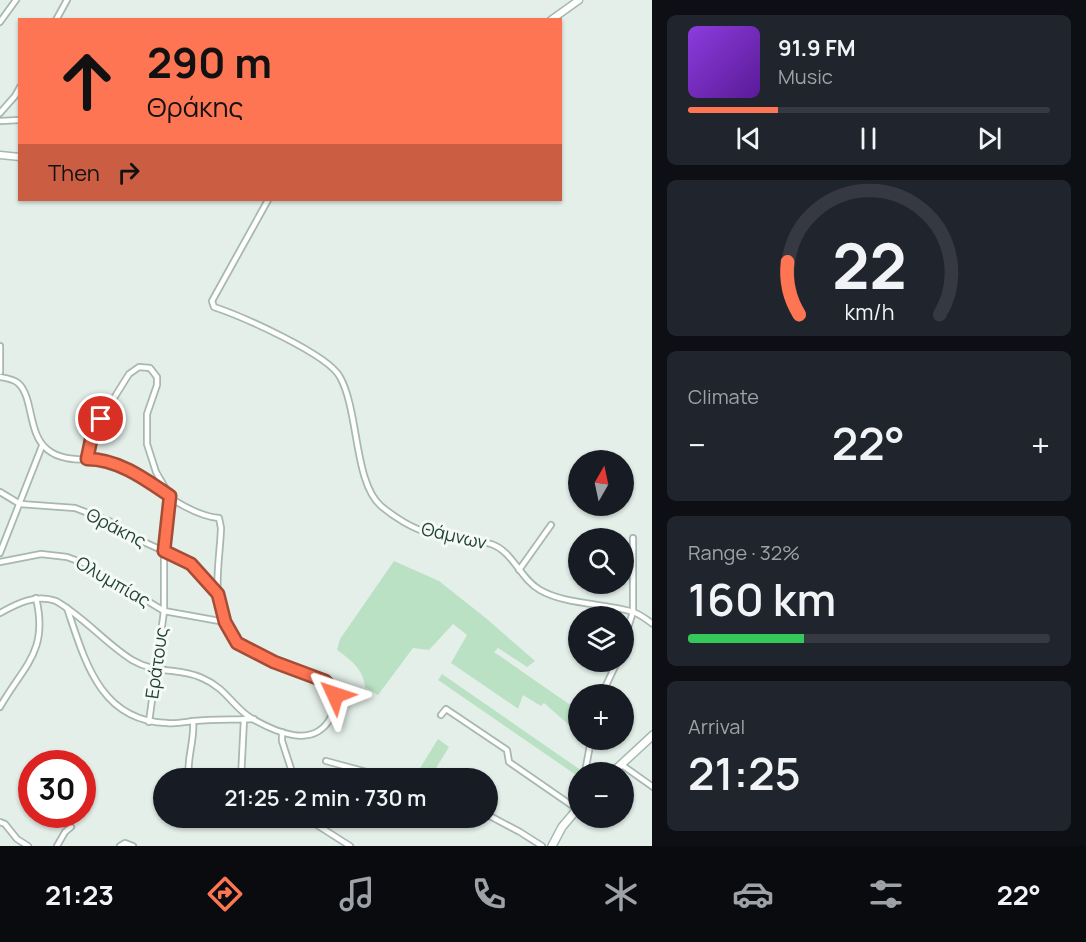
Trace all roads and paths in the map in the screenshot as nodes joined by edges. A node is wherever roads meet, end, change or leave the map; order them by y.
1 (16, 0) edge
2 (67, 0) edge
3 (579, 0) edge
4 (57, 18) edge
5 (554, 18) edge
6 (0, 22) edge
7 (18, 91) edge
8 (0, 113) edge
9 (18, 120) edge
10 (0, 121) edge
11 (0, 155) edge
12 (18, 157) edge
13 (267, 201) edge
14 (0, 346) edge
15 (0, 372) edge
16 (0, 377) edge
17 (42, 446) junction
18 (87, 459) junction
19 (0, 492) edge
20 (170, 496) junction
21 (20, 504) junction
22 (551, 525) dead end
23 (164, 551) junction
24 (0, 553) edge
25 (0, 562) edge
26 (519, 570) junction
27 (218, 594) junction
28 (36, 598) junction
29 (600, 606) edge
30 (67, 608) junction
31 (164, 610) junction
32 (0, 613) edge
33 (634, 613) edge
34 (225, 622) junction
35 (652, 624) edge
36 (156, 670) junction
37 (0, 707) edge
38 (441, 715) dead end
39 (244, 719) junction
40 (254, 719) junction
41 (193, 721) junction
42 (148, 722) junction
43 (282, 732) junction
44 (652, 735) edge
45 (326, 761) dead end
46 (625, 762) edge
47 (188, 768) edge
48 (242, 768) edge
49 (291, 768) edge
50 (352, 768) edge
51 (634, 774) edge
52 (652, 787) edge
53 (568, 801) edge
54 (498, 820) edge
55 (568, 820) edge
56 (0, 822) edge
57 (70, 828) edge
58 (322, 828) edge
59 (28, 846) edge
60 (57, 846) edge
61 (120, 846) edge
62 (133, 846) edge
63 (350, 846) edge
64 (542, 846) edge
65 (552, 846) edge

1 - 6 street
2 - 4 street
3 - 5 street
7 - 8 street
9 - 10 street
11 - 12 street
13 - 26 street, Θάμνων
14 - 15 street
16 - 17 street
17 - 18 street
17 - 21 street
18 - 20 street
18 - 20 street
19 - 21 street, Θράκης
20 - 23 street, Εράτους
20 - 27 street
21 - 23 street, Θράκης
21 - 24 street
22 - 26 street
23 - 27 street, Θράκης
23 - 31 street, Εράτους
25 - 31 street, Ολυμπίας
26 - 29 street, Θάμνων
27 - 34 street
28 - 30 street
28 - 32 street
28 - 37 street
30 - 36 street
30 - 42 street
31 - 34 street, Ολυμπίας
31 - 36 street, Εράτους
33 - 35 street, Θάμνων
34 - 43 street
36 - 40 street
36 - 42 street, Εράτους
38 - 53 street
39 - 40 street
39 - 41 street
39 - 48 street
40 - 43 street
41 - 42 street
41 - 47 street
43 - 49 street
44 - 46 main road
45 - 50 street
51 - 52 street
54 - 64 street
55 - 65 main road
56 - 59 street
57 - 60 street
58 - 63 street
61 - 62 street

